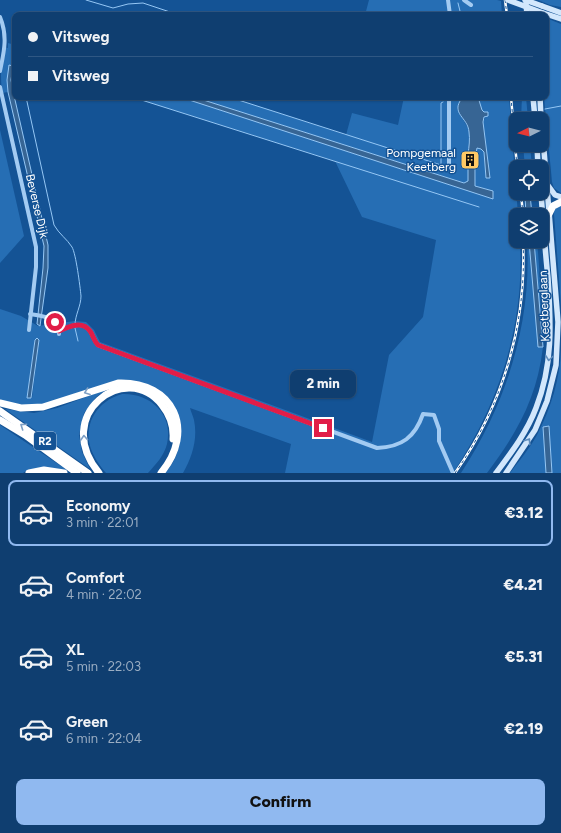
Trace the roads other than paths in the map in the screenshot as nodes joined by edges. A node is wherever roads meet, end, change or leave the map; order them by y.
1 (448, 0) edge
2 (464, 0) edge
3 (508, 0) edge
4 (525, 0) edge
5 (532, 0) edge
6 (471, 5) dead end
7 (450, 12) edge
8 (527, 12) edge
9 (533, 12) edge
10 (539, 12) edge
11 (561, 13) edge
12 (549, 15) edge
13 (0, 17) edge
14 (561, 19) edge
15 (0, 71) edge
16 (0, 87) edge
17 (450, 100) edge
18 (533, 100) edge
19 (540, 100) edge
20 (534, 112) edge
21 (541, 112) edge
22 (449, 165) dead end
23 (549, 188) edge
24 (561, 197) edge
25 (541, 200) edge
26 (548, 200) edge
27 (561, 202) edge
28 (550, 214) junction
29 (30, 314) junction
30 (29, 330) dead end
31 (0, 404) edge
32 (0, 411) edge
33 (0, 420) edge
34 (29, 473) edge
35 (64, 473) edge
36 (77, 473) edge
37 (88, 473) edge
38 (99, 473) edge
39 (156, 473) edge
40 (161, 473) edge
41 (453, 473) edge
42 (496, 473) edge
43 (506, 473) edge

1 - 7 street
2 - 6 street
3 - 10 main road, bridge
4 - 8 main road
4 - 11 main road, bridge
5 - 9 main road
12 - 14 main road, bridge
13 - 15 street
16 - 29 street, Beverse Dijk
17 - 22 street
18 - 20 main road
19 - 21 main road
23 - 24 main road
25 -> 42 main road, Keetberglaan
26 - 28 main road, Keetberglaan
27 - 28 highway
43 -> 28 main road, Keetberglaan
29 - 30 street, Beverse Dijk
29 - 41 street
40 -> 31 highway
37 -> 32 highway, R2
33 - 36 highway, R2
34 - 35 highway
38 -> 39 highway

